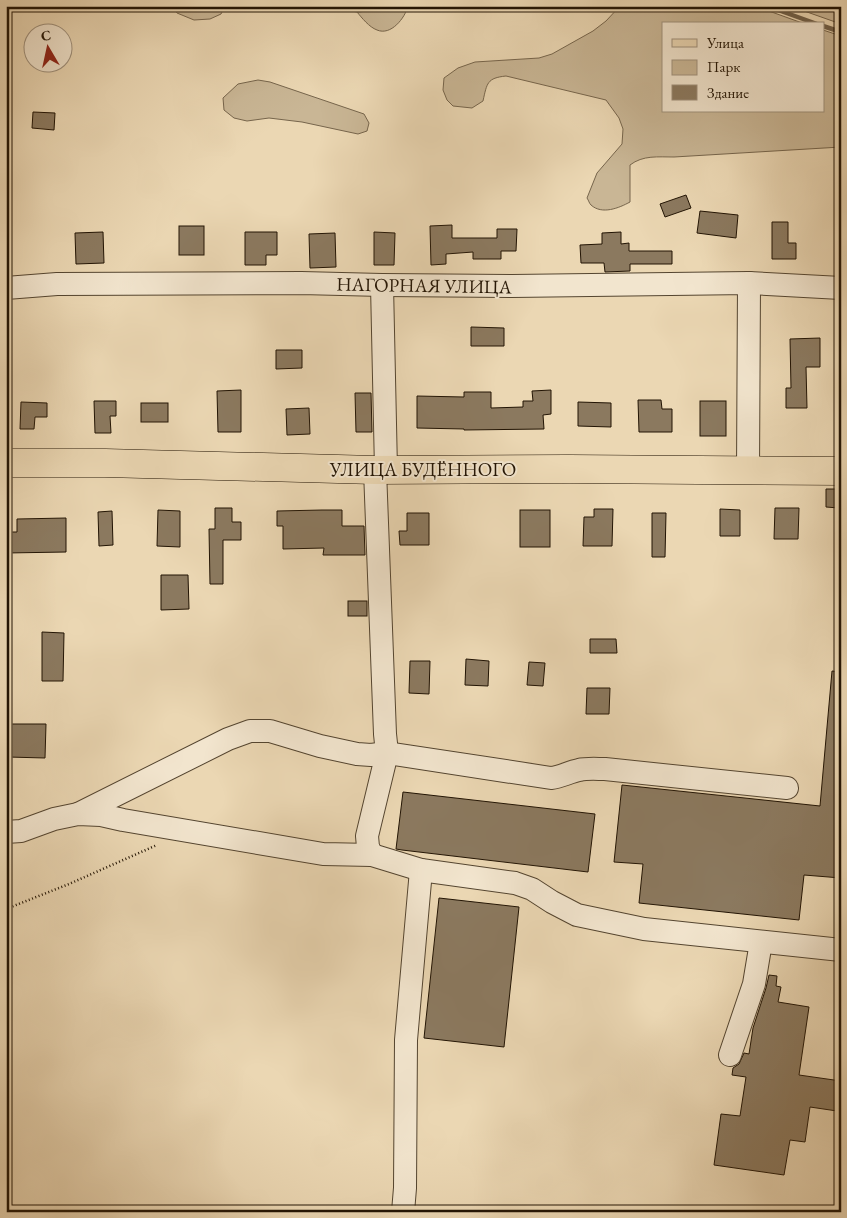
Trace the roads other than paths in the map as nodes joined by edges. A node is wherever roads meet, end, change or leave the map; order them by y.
1 (749, 283) junction
2 (382, 285) junction
3 (6, 288) edge
4 (841, 288) edge
5 (6, 463) edge
6 (381, 470) junction
7 (748, 470) junction
8 (841, 471) edge
9 (387, 753) junction
10 (787, 788) dead end
11 (78, 814) junction
12 (6, 832) edge
13 (372, 855) junction
14 (421, 870) junction
15 (761, 942) junction
16 (841, 950) edge
17 (730, 1055) dead end
18 (403, 1212) edge

1 - 2 street, НАГОРНАЯ УЛИЦА
1 - 4 street, НАГОРНАЯ УЛИЦА
1 - 7 street
2 - 3 street, НАГОРНАЯ УЛИЦА
2 - 6 street
5 - 6 main road, УЛИЦА БУДЁННОГО
6 - 7 main road, УЛИЦА БУДЁННОГО
6 - 9 street
7 - 8 main road, УЛИЦА БУДЁННОГО
9 - 10 street
9 - 11 street
9 - 13 street
11 - 12 street
11 - 13 street
13 - 14 street
14 - 15 street
14 - 18 street
15 - 16 street
15 - 17 street

